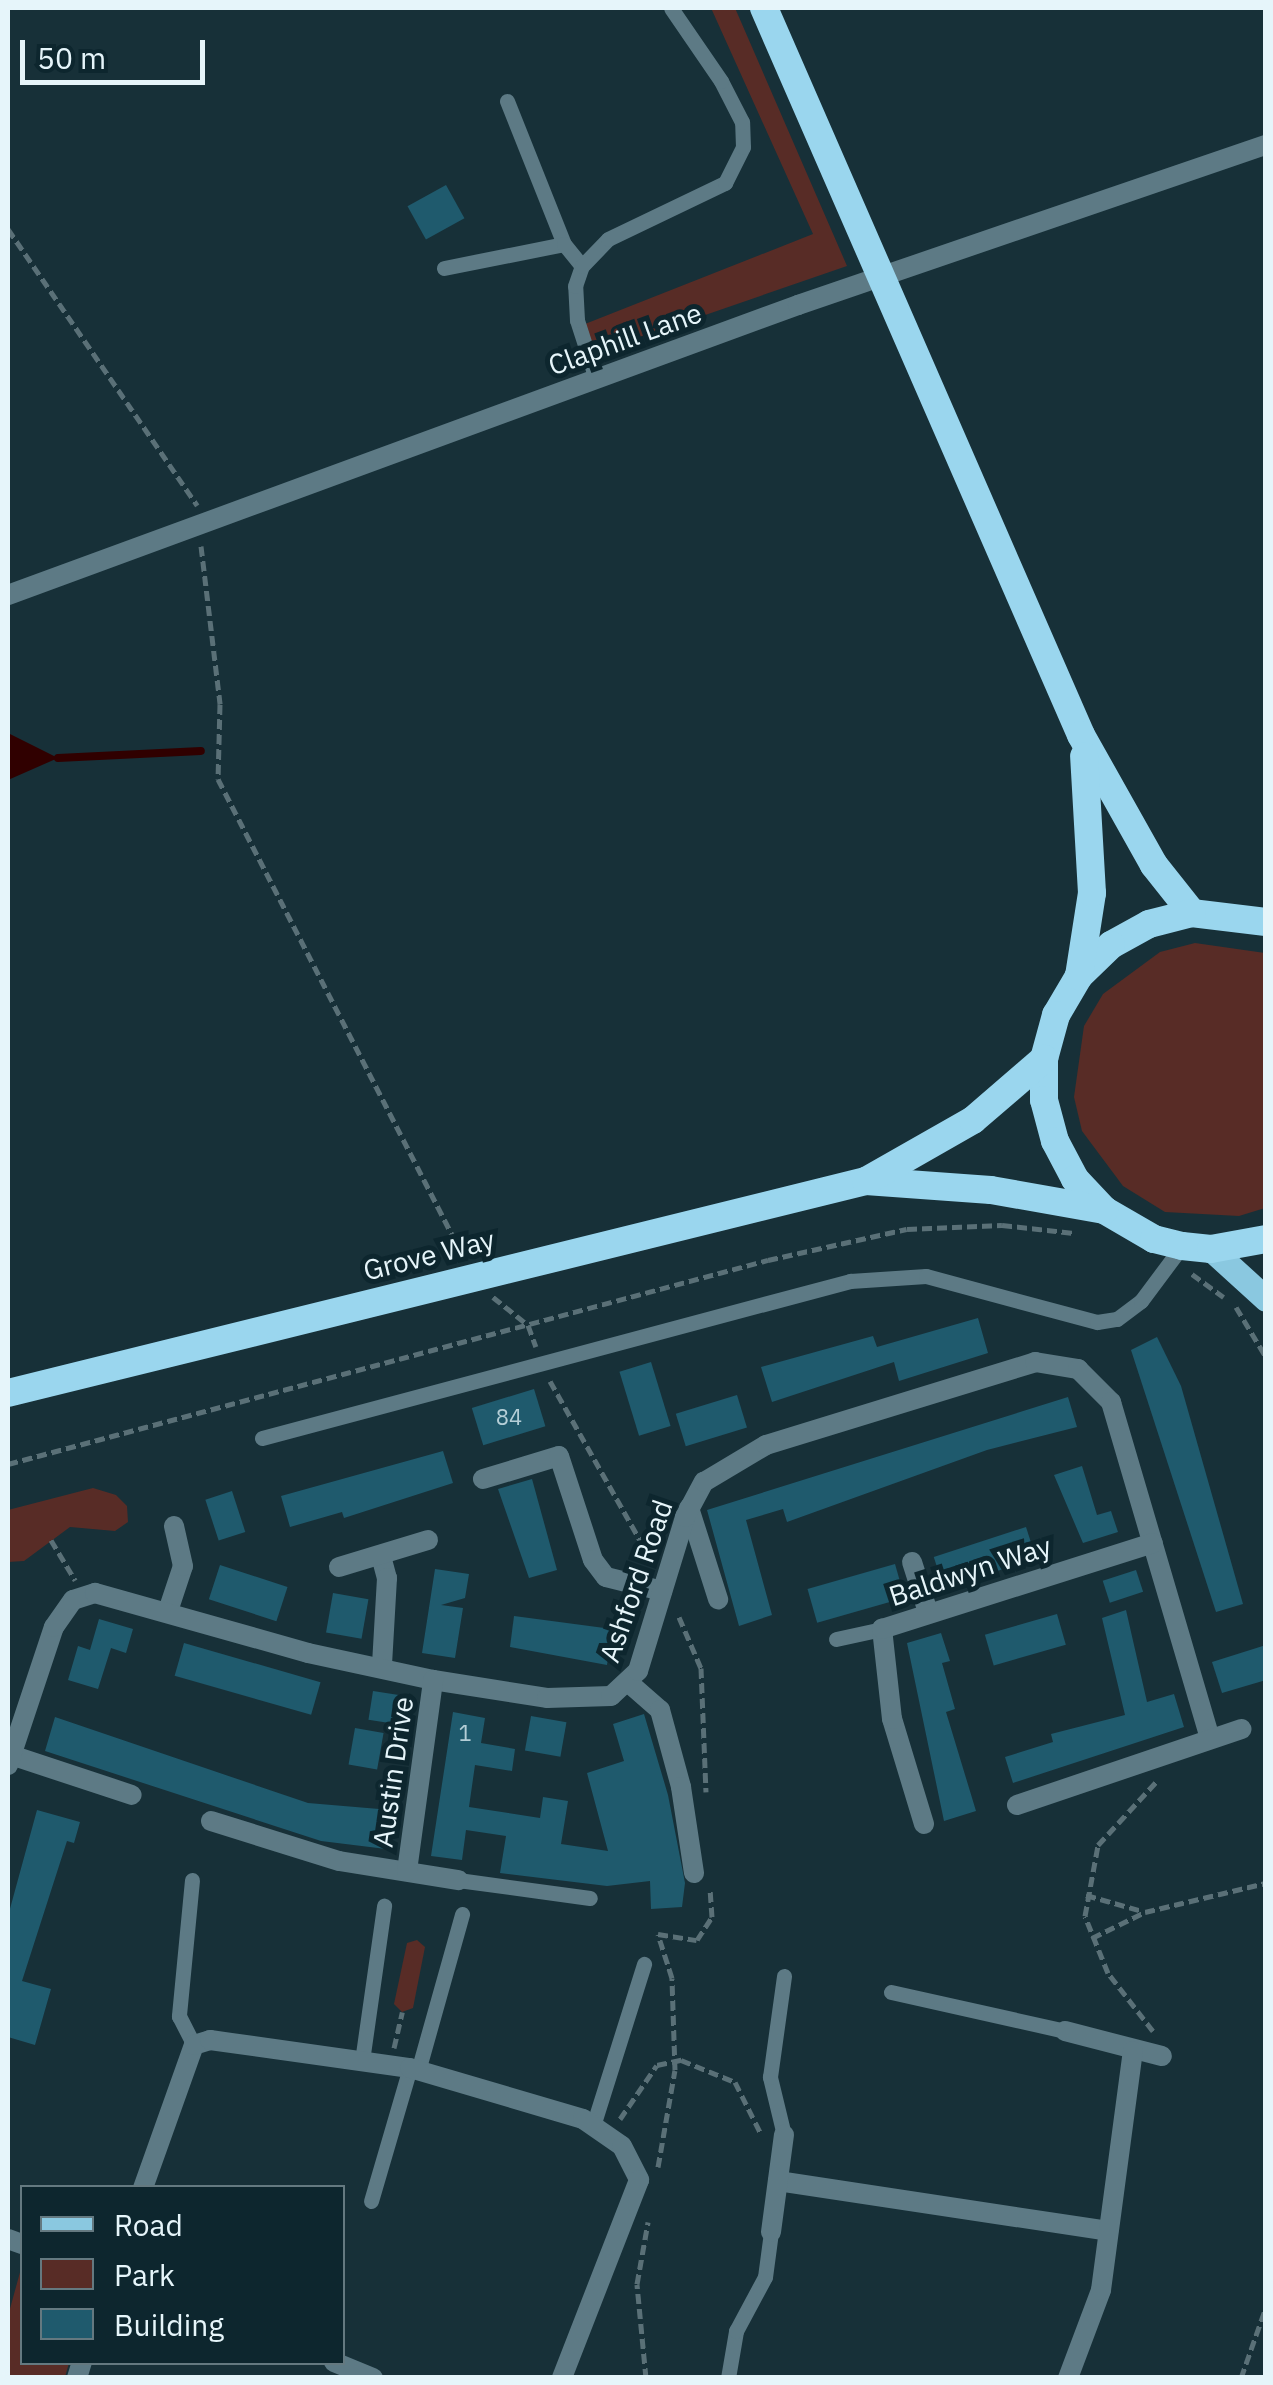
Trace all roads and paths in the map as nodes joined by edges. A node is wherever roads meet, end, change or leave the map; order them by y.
1 (671, 8) edge
2 (764, 8) edge
3 (508, 101) dead end
4 (1266, 145) edge
5 (8, 228) edge
6 (564, 244) junction
7 (582, 266) junction
8 (444, 268) dead end
9 (596, 379) junction
10 (203, 524) junction
11 (8, 594) edge
12 (1081, 735) junction
13 (1192, 913) junction
14 (1258, 914) edge
15 (1079, 976) junction
16 (1044, 1059) junction
17 (866, 1181) junction
18 (1104, 1210) junction
19 (1266, 1239) edge
20 (460, 1245) dead end
21 (1182, 1246) junction
22 (1211, 1248) junction
23 (469, 1279) junction
24 (1266, 1299) edge
25 (537, 1351) dead end
26 (8, 1392) edge
27 (262, 1438) dead end
28 (483, 1479) dead end
29 (689, 1508) junction
30 (174, 1526) dead end
31 (51, 1540) dead end
32 (428, 1540) dead end
33 (1153, 1543) junction
34 (381, 1556) junction
35 (912, 1562) dead end
36 (339, 1566) dead end
37 (662, 1591) junction
38 (84, 1595) junction
39 (718, 1599) dead end
40 (168, 1611) junction
41 (928, 1612) junction
42 (882, 1628) junction
43 (836, 1640) dead end
44 (382, 1666) junction
45 (434, 1680) junction
46 (629, 1683) junction
47 (1242, 1730) dead end
48 (1210, 1740) junction
49 (1179, 1750) junction
50 (9, 1760) edge
51 (132, 1795) dead end
52 (1018, 1805) dead end
53 (211, 1820) dead end
54 (924, 1824) dead end
55 (406, 1871) junction
56 (694, 1873) dead end
57 (192, 1880) dead end
58 (458, 1880) joint
59 (1266, 1883) edge
60 (1086, 1895) junction
61 (590, 1898) dead end
62 (384, 1906) dead end
63 (1145, 1912) junction
64 (462, 1914) dead end
65 (699, 1929) dead end
66 (1092, 1938) junction
67 (644, 1964) dead end
68 (784, 1976) dead end
69 (891, 1992) dead end
70 (402, 2012) dead end
71 (1066, 2032) joint
72 (194, 2045) junction
73 (1148, 2053) junction
74 (675, 2060) junction
75 (362, 2062) junction
76 (406, 2068) junction
77 (593, 2126) junction
78 (784, 2136) junction
79 (612, 2140) junction
80 (778, 2181) junction
81 (144, 2185) edge
82 (654, 2187) dead end
83 (371, 2201) dead end
84 (651, 2206) dead end
85 (1108, 2231) junction
86 (771, 2232) joint
87 (1266, 2306) edge
88 (341, 2365) edge
89 (373, 2378) edge
90 (562, 2378) edge
91 (646, 2378) edge
92 (728, 2378) edge
93 (1068, 2378) edge
94 (1241, 2378) edge

1 - 7 lane
2 - 12 highway
3 - 6 lane
4 - 9 street, Claphill Lane
5 - 10 path
6 - 7 lane
6 - 8 lane
7 - 9 lane
9 - 10 street, Claphill Lane
10 - 11 street, Claphill Lane
10 - 20 path
12 - 13 highway
12 - 15 highway
13 - 14 highway
13 - 15 highway
15 - 16 highway
16 - 17 highway, Grove Way
16 - 18 highway
17 - 18 highway, Grove Way
17 - 23 highway, Grove Way
18 - 21 highway
19 - 22 highway
21 - 22 highway
21 - 27 lane
22 - 24 main road
23 - 25 path
23 - 26 highway, Grove Way
28 - 37 street
29 - 33 street, Ashford Road
29 - 37 street, Ashford Road
29 - 39 street
30 - 40 street
31 - 38 path
32 - 34 street
33 - 41 street, Baldwyn Way
33 - 48 street, Ashford Road
34 - 36 street
34 - 44 street
35 - 41 street
37 - 46 street, Ashford Road
38 - 40 street, Ashford Road
38 - 50 street
40 - 44 street, Ashford Road
41 - 42 street, Baldwyn Way
42 - 43 lane
42 - 54 street, Baldwyn Way
44 - 45 street, Ashford Road
45 - 46 street, Ashford Road
45 - 55 street, Austin Drive
46 - 56 street
47 - 48 street
48 - 49 street
49 - 52 street
49 - 60 path
50 - 51 street
53 - 55 street
55 - 58 street
57 - 72 lane
58 - 61 lane
59 - 63 path
60 - 63 path
60 - 66 path
62 - 75 lane
63 - 66 path
64 - 76 lane
65 - 74 path
66 - 73 path
67 - 77 lane
68 - 78 lane
69 - 71 lane
70 - 76 path
71 - 73 street
72 - 75 street
72 - 81 street
73 - 85 street
74 - 78 path
74 - 79 path
74 - 82 path
75 - 76 street
76 - 77 street
76 - 83 lane
77 - 79 street
78 - 80 street
79 - 90 street
80 - 85 street
80 - 86 street
84 - 91 path
85 - 93 street
86 - 92 lane
87 - 94 path
88 - 89 street

